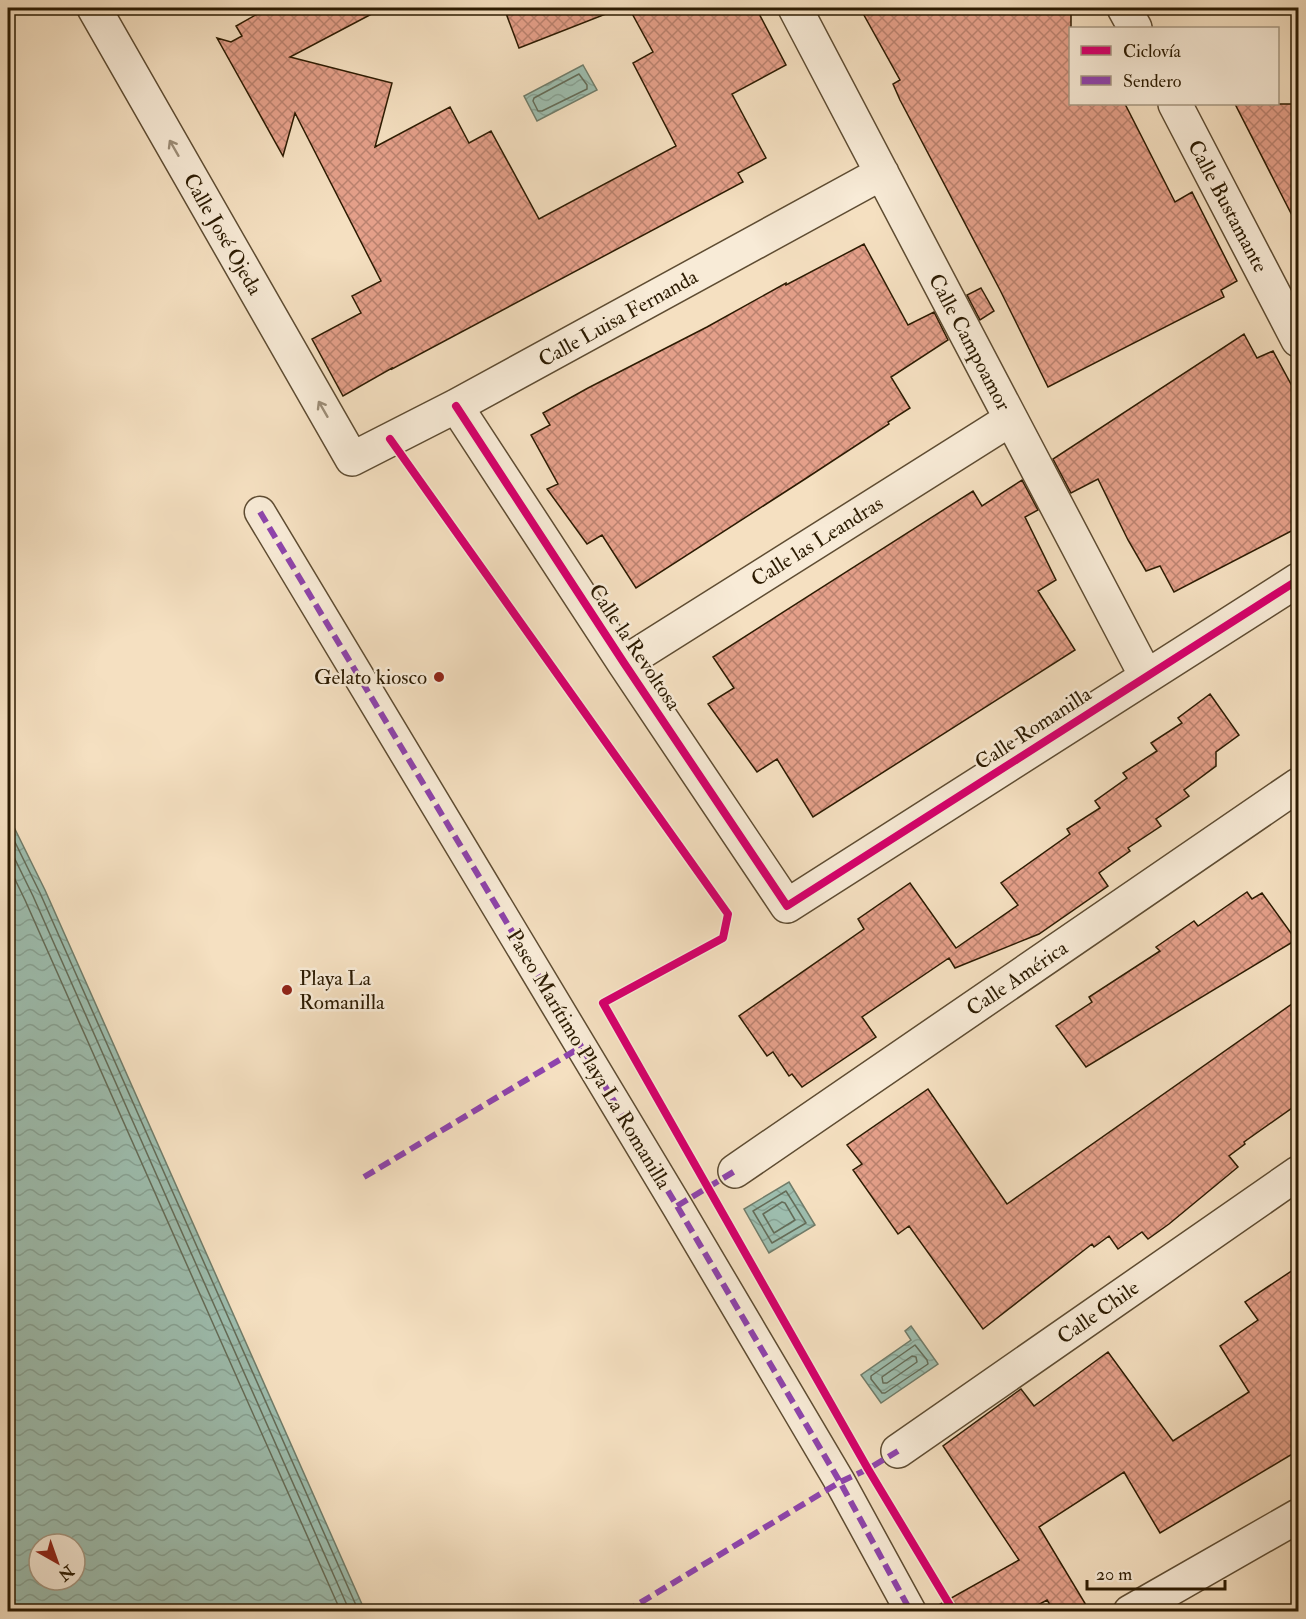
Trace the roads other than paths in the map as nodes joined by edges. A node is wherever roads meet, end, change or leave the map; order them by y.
1 (795, 8) edge
2 (1124, 8) edge
3 (99, 9) edge
4 (1134, 27) edge
5 (1175, 105) edge
6 (882, 173) junction
7 (1299, 340) edge
8 (456, 406) junction
9 (1011, 419) junction
10 (352, 459) joint
11 (260, 512) dead end
12 (1299, 580) edge
13 (624, 663) junction
14 (1146, 676) junction
15 (1299, 785) edge
16 (787, 906) joint
17 (735, 1171) dead end
18 (1299, 1173) edge
19 (898, 1451) dead end
20 (1299, 1516) edge
21 (911, 1611) edge
22 (1130, 1611) edge

1 - 6 street, Calle Campoamor
2 - 4 street
10 -> 3 street, Calle José Ojeda
5 - 7 street, Calle Bustamante
6 - 8 street, Calle Luisa Fernanda
6 - 9 street, Calle Campoamor
8 - 10 street, Calle Luisa Fernanda
8 - 13 street, Calle la Revoltosa
9 - 13 street, Calle las Leandras
9 - 14 street, Calle Campoamor
11 - 21 street, Paseo Marítimo Playa La Romanilla
12 - 14 street, Calle Romanilla
13 - 16 street, Calle la Revoltosa
14 - 16 street, Calle Romanilla
15 - 17 street, Calle América
18 - 19 street, Calle Chile
20 - 22 street

